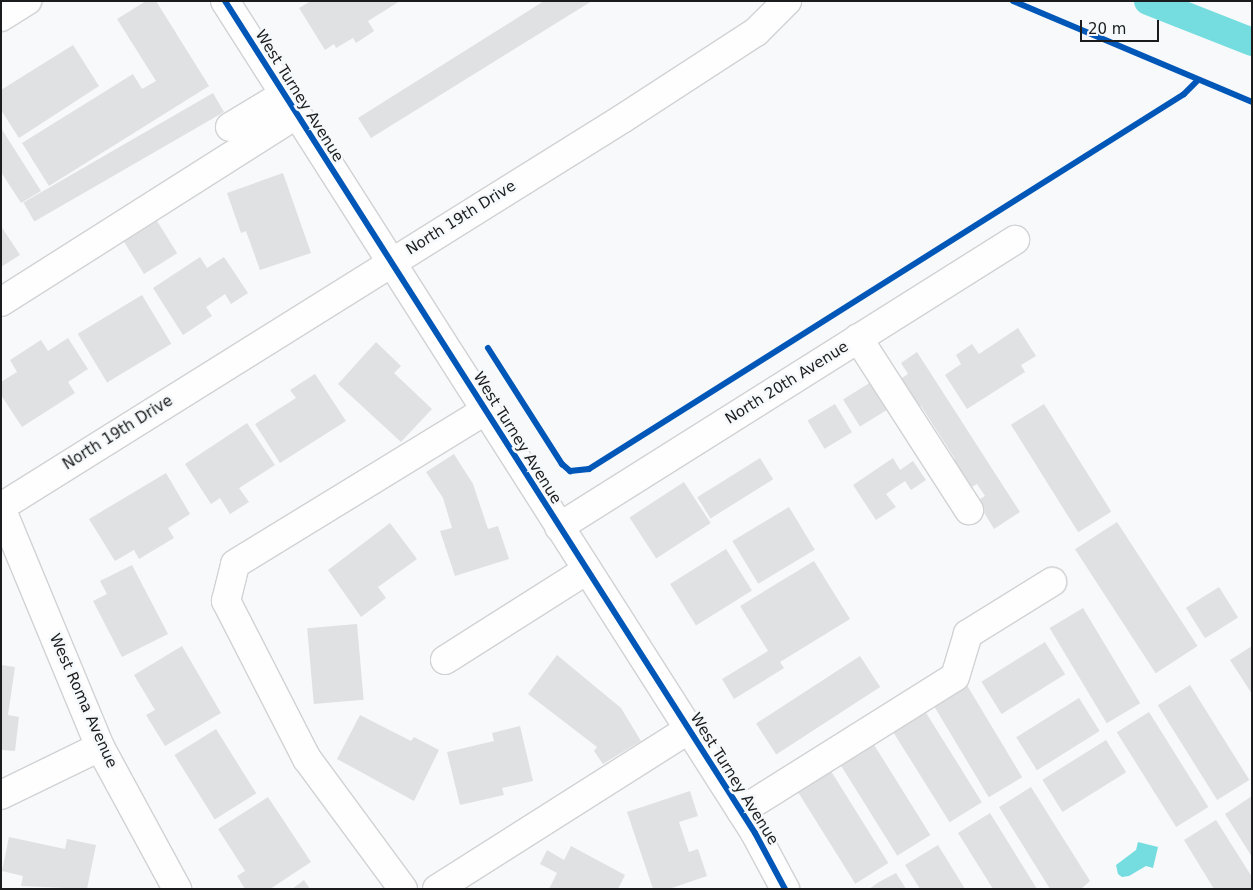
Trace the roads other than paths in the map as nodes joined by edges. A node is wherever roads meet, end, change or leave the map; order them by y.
1 (27, 1) edge
2 (224, 1) edge
3 (786, 1) edge
4 (1, 17) edge
5 (289, 105) junction
6 (230, 127) dead end
7 (1015, 240) dead end
8 (390, 262) junction
9 (1, 302) edge
10 (858, 338) junction
11 (485, 411) junction
12 (1, 507) edge
13 (969, 510) dead end
14 (559, 527) junction
15 (587, 570) junction
16 (1052, 582) dead end
17 (445, 660) dead end
18 (688, 730) junction
19 (100, 747) junction
20 (1, 796) edge
21 (741, 810) junction
22 (177, 889) edge
23 (403, 889) edge
24 (438, 889) edge
25 (785, 889) edge

1 - 4 street
2 - 5 street, West Turney Avenue
3 - 8 street, North 19th Drive
5 - 6 street
5 - 8 street, West Turney Avenue
5 - 9 street
7 - 10 street, North 20th Avenue
8 - 11 street, West Turney Avenue
8 - 12 street, North 19th Drive
10 - 13 street
10 - 14 street, North 20th Avenue
11 - 14 street, West Turney Avenue
11 - 23 street
12 - 19 street, West Roma Avenue
14 - 15 street, West Turney Avenue
15 - 17 street
15 - 18 street, West Turney Avenue
16 - 21 street
18 - 21 street, West Turney Avenue
18 - 24 street
19 - 20 street
19 - 22 street, West Roma Avenue
21 - 25 street, West Turney Avenue

